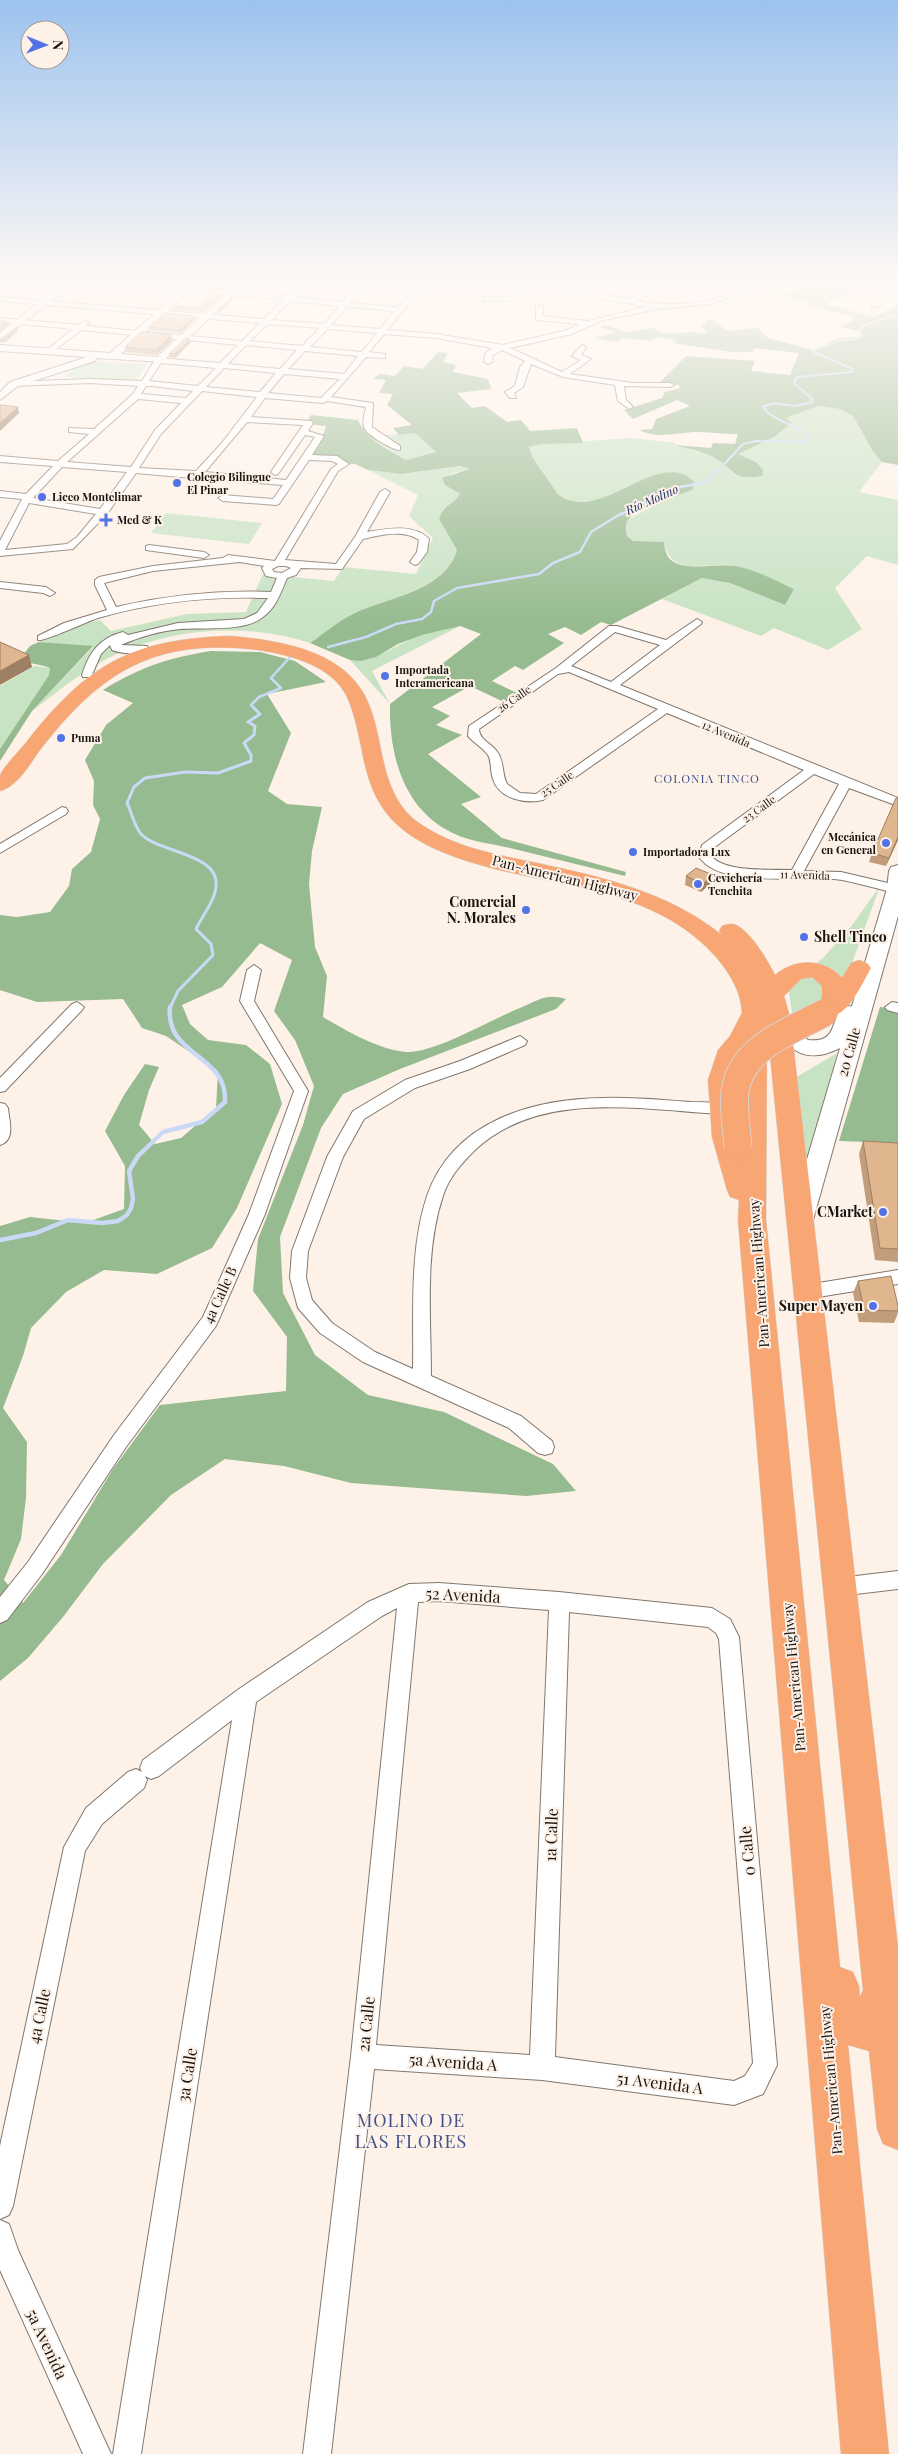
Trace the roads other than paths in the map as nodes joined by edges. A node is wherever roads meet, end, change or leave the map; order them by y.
1 (136, 396) edge
2 (262, 396) edge
3 (141, 397) edge
4 (193, 397) edge
5 (270, 397) edge
6 (327, 397) edge
7 (621, 397) edge
8 (323, 400) junction
9 (188, 402) junction
10 (629, 407) dead end
11 (247, 419) junction
12 (72, 430) dead end
13 (94, 432) junction
14 (302, 432) junction
15 (397, 448) dead end
16 (307, 457) junction
17 (0, 459) edge
18 (60, 464) junction
19 (134, 470) junction
20 (275, 472) dead end
21 (199, 473) junction
22 (289, 483) junction
23 (385, 492) dead end
24 (0, 494) edge
25 (28, 498) junction
26 (223, 498) dead end
27 (104, 512) junction
28 (360, 537) junction
29 (148, 548) dead end
30 (0, 552) edge
31 (238, 560) junction
32 (415, 562) dead end
33 (294, 565) junction
34 (274, 567) junction
35 (283, 576) junction
36 (0, 585) edge
37 (50, 593) dead end
38 (269, 595) junction
39 (112, 611) junction
40 (697, 622) dead end
41 (42, 638) dead end
42 (668, 644) junction
43 (143, 648) junction
44 (558, 670) junction
45 (87, 675) junction
46 (612, 686) junction
47 (666, 708) junction
48 (473, 728) joint
49 (0, 769) edge
50 (813, 769) junction
51 (846, 782) junction
52 (0, 784) edge
53 (898, 802) edge
54 (62, 810) dead end
55 (706, 848) joint
56 (0, 849) edge
57 (795, 876) junction
58 (893, 878) edge
59 (859, 968) junction
60 (254, 970) dead end
61 (776, 1005) junction
62 (77, 1007) dead end
63 (826, 1011) junction
64 (752, 1017) junction
65 (520, 1041) dead end
66 (0, 1087) edge
67 (0, 1108) edge
68 (722, 1109) junction
69 (0, 1139) edge
70 (746, 1205) junction
71 (799, 1226) junction
72 (898, 1277) edge
73 (806, 1292) junction
74 (422, 1380) junction
75 (545, 1447) dead end
76 (776, 1470) junction
77 (898, 1580) edge
78 (838, 1587) junction
79 (409, 1593) junction
80 (559, 1601) junction
81 (0, 1613) edge
82 (729, 1638) joint
83 (246, 1696) junction
84 (83, 1831) joint
85 (882, 1984) junction
86 (363, 2056) junction
87 (765, 2065) joint
88 (542, 2068) junction
89 (898, 2129) edge
90 (0, 2205) edge
91 (0, 2233) edge
92 (97, 2454) edge
93 (127, 2454) edge
94 (316, 2454) edge
95 (864, 2454) edge

1 - 13 street
2 - 11 street
3 - 9 street
4 - 9 street
5 - 8 street
6 - 8 street
7 - 10 street
8 - 15 street
9 - 19 street
11 - 14 street
11 - 21 street
12 - 13 street
13 - 18 street
14 - 16 street
14 - 20 street
16 - 22 street
16 - 34 street
17 - 18 street
18 - 19 street
18 - 25 street
19 - 21 street
19 - 27 street
21 - 22 street
22 - 26 street
23 - 28 street
24 - 25 street
25 - 27 street
25 - 30 street
27 - 30 street
28 - 32 street
28 - 33 street
29 - 31 street
31 - 34 street
31 - 39 street
33 - 34 street
33 - 35 street
34 - 35 street
34 - 38 street
35 - 38 street
36 - 37 street
38 - 39 street
38 - 43 street
38 - 45 street
39 - 41 street
40 - 42 street
42 - 44 street
42 - 46 street
43 - 45 highway, Pan-American Highway
43 - 61 highway, Pan-American Highway
44 - 46 street, 12 Avenida
44 - 48 street, 26 Calle
45 - 49 highway, Pan-American Highway
46 - 47 street, 12 Avenida
47 - 48 street, 25 Calle
47 - 50 street, 12 Avenida
50 - 51 street, 12 Avenida
50 - 55 street, 23 Calle
51 - 53 street, 12 Avenida
51 - 57 street
52 - 64 highway, Pan-American Highway
54 - 56 street
55 - 57 street, 11 Avenida
57 - 58 street, 11 Avenida
58 - 59 main road, 20 Calle
58 - 71 main road, 20 Calle
59 - 61 main road, 20 Calle
59 - 63 highway
60 - 81 street, 4a Calle B
61 - 63 highway
61 - 71 highway, Pan-American Highway
62 - 66 street
63 - 70 highway, bridge
64 - 68 highway
64 - 70 highway, Pan-American Highway
65 - 74 street
67 - 69 street
68 - 70 highway
68 - 74 street
70 - 76 highway, Pan-American Highway
71 - 73 highway, Pan-American Highway
72 - 73 street
73 - 78 highway, Pan-American Highway
74 - 75 street
76 - 85 highway
76 - 95 highway, Pan-American Highway
77 - 78 street
78 - 85 highway, Pan-American Highway
79 - 80 street, 52 Avenida
79 - 83 street, 52 Avenida
79 - 86 street, 2a Calle
80 - 82 street, 52 Avenida
80 - 88 street, 1a Calle
82 - 87 street, 0 Calle
83 - 84 street, 52 Avenida
83 - 93 street, 3a Calle
84 - 90 street, 4a Calle
85 - 89 highway, Pan-American Highway
86 - 88 street, 5a Avenida A
86 - 94 street, 2a Calle
87 - 88 street, 51 Avenida A
91 - 92 street, 5a Avenida

